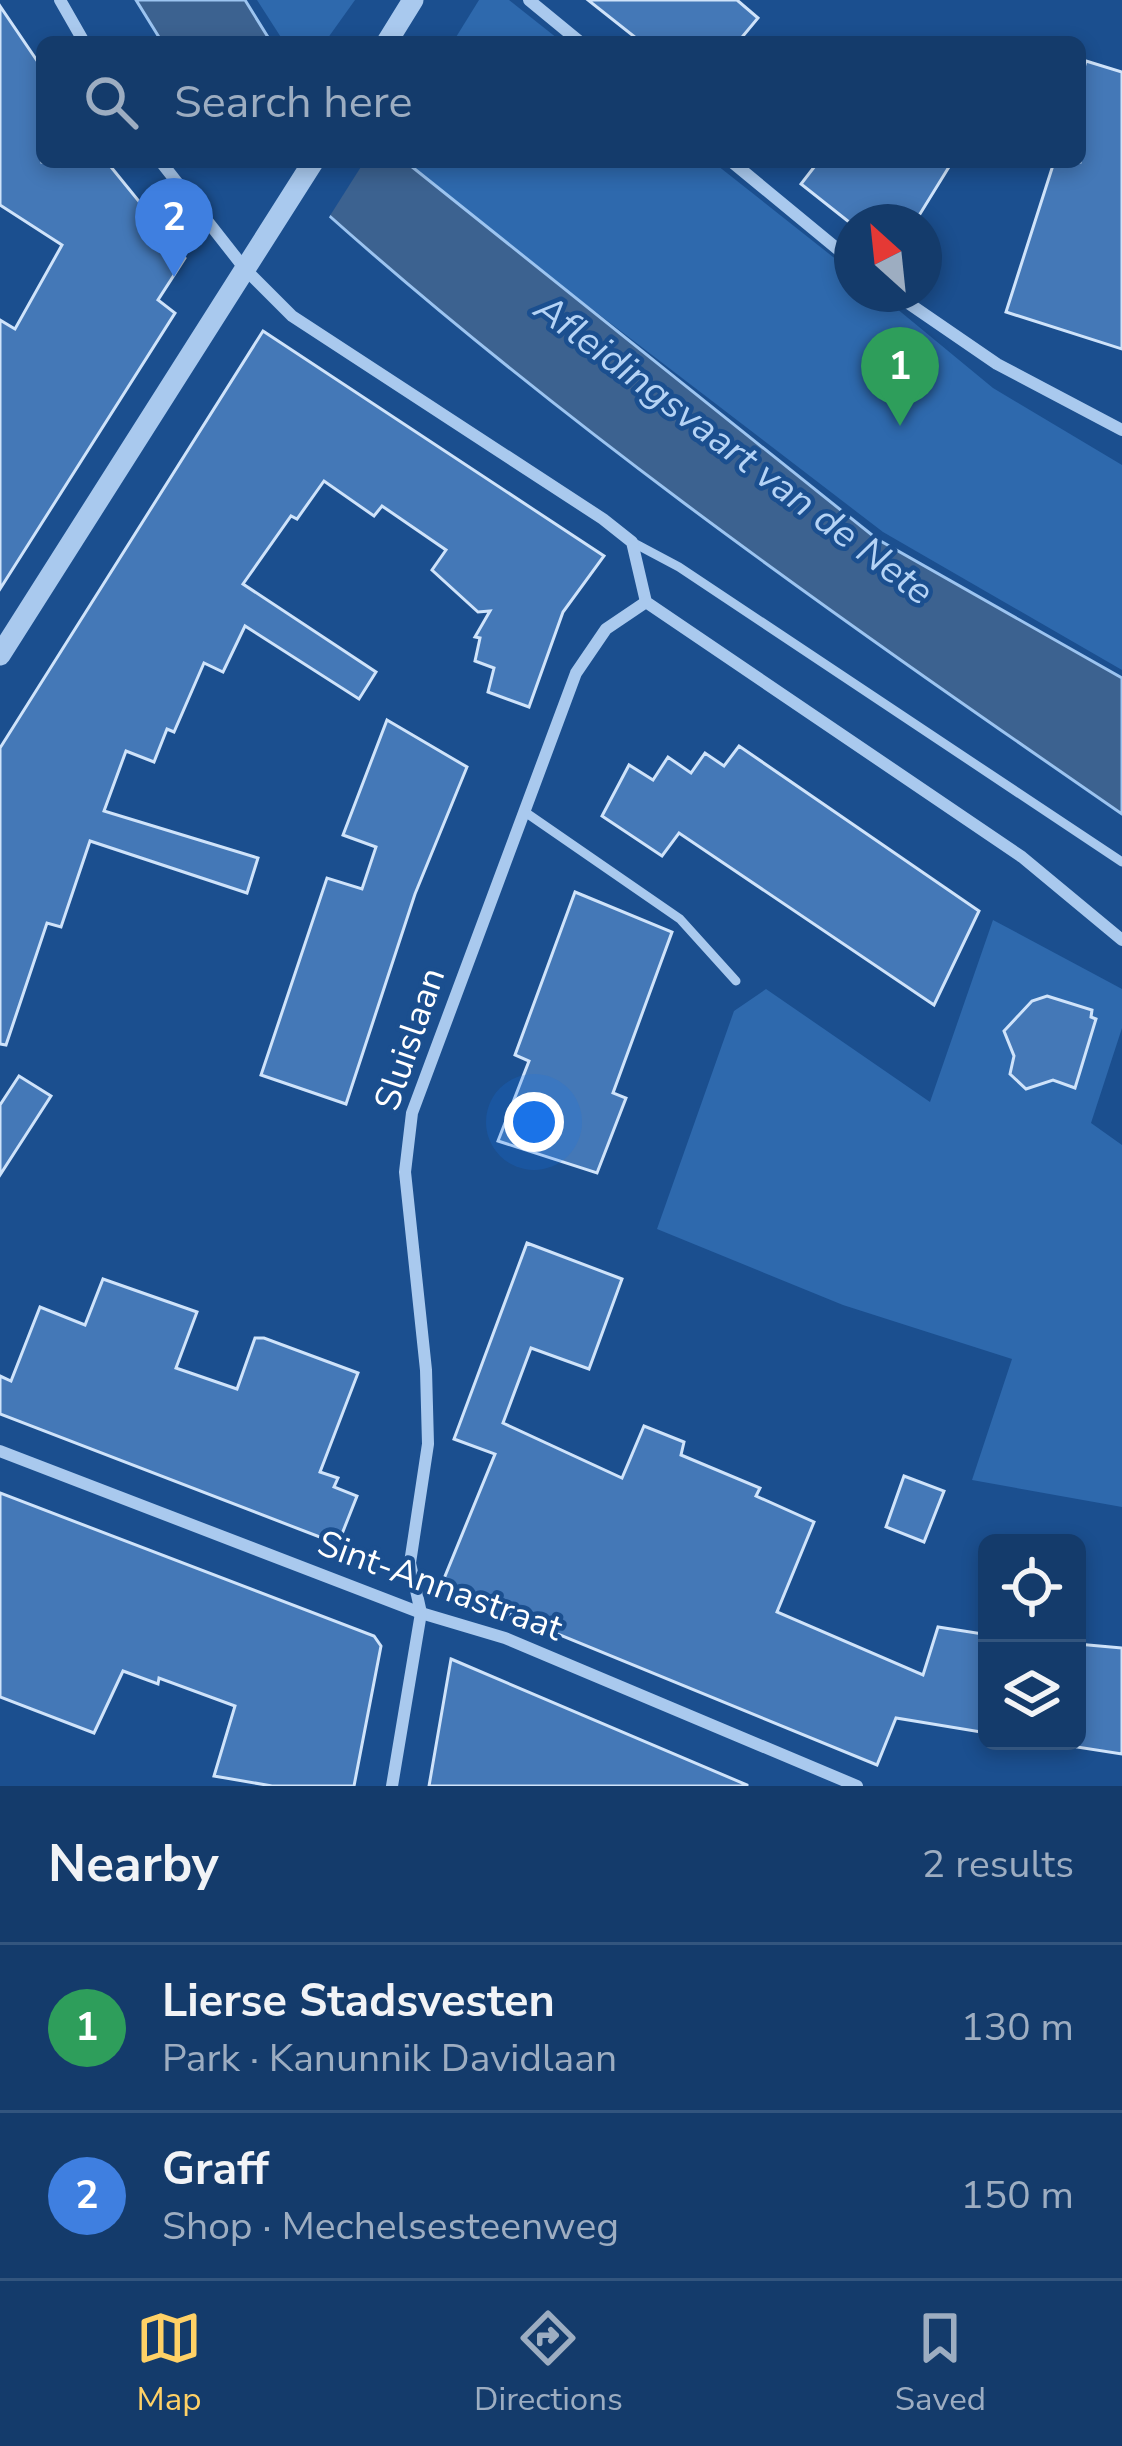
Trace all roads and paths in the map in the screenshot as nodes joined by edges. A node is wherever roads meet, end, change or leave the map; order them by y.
1 (60, 0) edge
2 (413, 0) edge
3 (529, 0) edge
4 (81, 36) edge
5 (392, 36) edge
6 (573, 36) edge
7 (166, 168) edge
8 (309, 168) edge
9 (739, 168) edge
10 (834, 246) edge
11 (245, 269) junction
12 (921, 312) edge
13 (1122, 430) edge
14 (632, 542) junction
15 (646, 602) junction
16 (0, 655) edge
17 (525, 812) junction
18 (1122, 862) edge
19 (1122, 940) edge
20 (736, 981) dead end
21 (0, 1451) edge
22 (421, 1613) junction
23 (392, 1786) edge
24 (857, 1786) edge

1 - 4 street
2 - 5 street
3 - 6 street
7 - 11 street
8 - 11 street
9 - 10 street
11 - 14 street
11 - 16 street
12 - 13 street
14 - 15 street
14 - 18 lane
15 - 17 street, Sluislaan
15 - 19 street
17 - 20 lane
17 - 22 street, Sluislaan
21 - 22 street, Sint-Annastraat
22 - 23 street, Sluislaan
22 - 24 street, Sint-Annastraat

